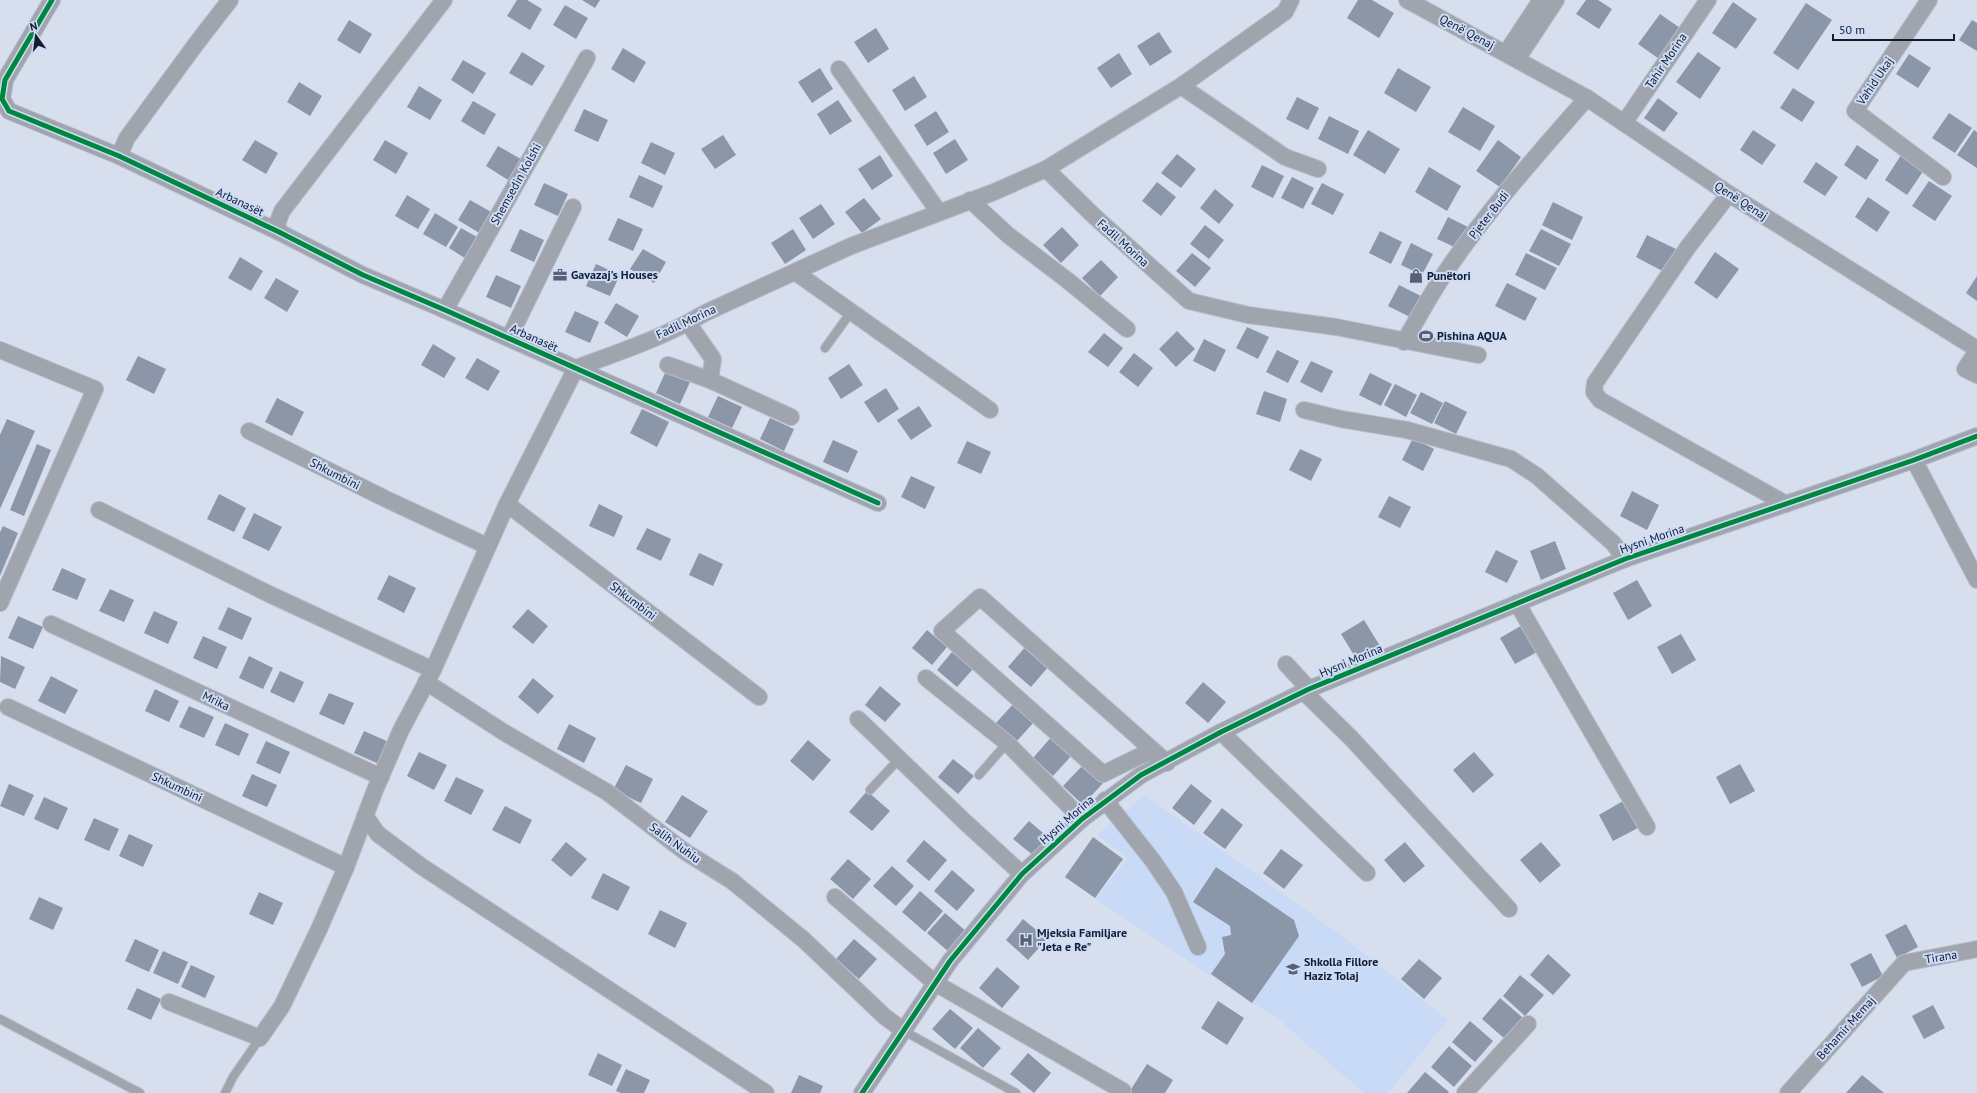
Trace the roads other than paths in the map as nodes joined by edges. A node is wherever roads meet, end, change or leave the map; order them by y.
1 (52, 0) edge
2 (230, 0) edge
3 (444, 0) edge
4 (1291, 0) edge
5 (1407, 0) edge
6 (1541, 0) edge
7 (1556, 0) edge
8 (1708, 0) edge
9 (1929, 0) edge
10 (1512, 56) junction
11 (587, 58) dead end
12 (838, 69) dead end
13 (1181, 86) junction
14 (1587, 98) junction
15 (1624, 123) junction
16 (119, 156) junction
17 (1046, 169) junction
18 (1318, 169) dead end
19 (1943, 177) dead end
20 (1730, 194) junction
21 (970, 200) junction
22 (573, 207) dead end
23 (938, 212) junction
24 (279, 232) junction
25 (795, 272) junction
26 (446, 310) junction
27 (851, 312) junction
28 (688, 323) junction
29 (1127, 329) dead end
30 (509, 338) junction
31 (1404, 342) junction
32 (825, 348) dead end
33 (0, 350) edge
34 (1977, 350) edge
35 (1478, 356) dead end
36 (668, 365) dead end
37 (576, 368) junction
38 (1977, 375) edge
39 (710, 380) junction
40 (990, 410) dead end
41 (1304, 410) dead end
42 (792, 418) dead end
43 (249, 431) dead end
44 (1977, 436) edge
45 (1914, 460) junction
46 (878, 503) dead end
47 (507, 504) junction
48 (1786, 504) junction
49 (99, 510) dead end
50 (487, 546) junction
51 (1625, 559) junction
52 (1977, 580) edge
53 (0, 603) edge
54 (1517, 603) junction
55 (51, 624) dead end
56 (1286, 664) dead end
57 (429, 676) junction
58 (926, 678) dead end
59 (1306, 690) junction
60 (759, 697) dead end
61 (8, 707) dead end
62 (858, 719) dead end
63 (1221, 732) junction
64 (1007, 744) junction
65 (1155, 752) junction
66 (899, 759) junction
67 (1167, 763) junction
68 (979, 775) dead end
69 (381, 777) junction
70 (870, 790) dead end
71 (1105, 800) junction
72 (365, 816) junction
73 (1082, 819) junction
74 (1647, 826) dead end
75 (346, 867) junction
76 (1367, 873) dead end
77 (1022, 874) junction
78 (835, 897) dead end
79 (1509, 909) dead end
80 (1198, 947) dead end
81 (1977, 949) edge
82 (1904, 964) joint
83 (936, 983) junction
84 (169, 1002) dead end
85 (0, 1019) edge
86 (1528, 1024) dead end
87 (904, 1031) junction
88 (260, 1038) junction
89 (1123, 1091) dead end
90 (140, 1093) edge
91 (225, 1093) edge
92 (766, 1093) edge
93 (862, 1093) edge
94 (1016, 1093) edge
95 (1466, 1093) edge
96 (1788, 1093) edge

1 - 16 street, Arbanasët
2 - 16 street
3 - 24 street, Arbanasët
4 - 13 street, Fadil Morina
5 - 10 street, Qenë Qenaj
6 - 10 street, Qenë Qenaj
7 - 10 street
8 - 15 street, Tahir Morina
9 - 19 street, Vahid Ukaj
10 - 14 street, Qenë Qenaj
11 - 26 street, Shemsedin Kolshi
12 - 23 street
13 - 17 street, Fadil Morina
13 - 18 street
14 - 15 street, Qenë Qenaj
14 - 31 street, Pjeter Budi
15 - 20 street, Qenë Qenaj
16 - 24 street, Arbanasët
17 - 21 street, Fadil Morina
17 - 31 street, Fadil Morina
20 - 34 street, Qenë Qenaj
20 - 48 street
21 - 23 street, Fadil Morina
21 - 29 street
22 - 30 street
23 - 25 street, Fadil Morina
24 - 26 street, Arbanasët
25 - 27 street
25 - 28 street, Fadil Morina
26 - 30 street, Arbanasët
27 - 32 lane
27 - 40 street
28 - 37 street, Fadil Morina
28 - 39 street
30 - 37 street, Arbanasët
31 - 35 street
33 - 53 street
34 - 38 street
36 - 39 street
37 - 46 street, Arbanasët
37 - 47 street
39 - 42 street
41 - 51 street
43 - 50 street, Shkumbini
44 - 45 street, Hysni Morina
45 - 48 street, Hysni Morina
45 - 52 street
47 - 50 street
47 - 60 street, Shkumbini
48 - 51 street, Hysni Morina
49 - 57 street
50 - 57 street
51 - 54 street, Hysni Morina
54 - 59 street, Hysni Morina
54 - 74 street
55 - 69 street, Mrika
56 - 59 street
57 - 69 street
57 - 87 street, Salih Nuhiu
58 - 64 street
59 - 63 street, Hysni Morina
59 - 79 street
61 - 75 street, Shkumbini
62 - 66 street
63 - 67 street, Hysni Morina
63 - 76 street
64 - 68 lane
64 - 73 street
65 - 65 street
65 - 67 street
66 - 70 lane
66 - 77 street
67 - 71 street, Hysni Morina
69 - 72 street
71 - 73 street, Hysni Morina
71 - 80 street, Hysni Morina
72 - 75 street
72 - 92 street
73 - 77 street, Hysni Morina
75 - 88 street
77 - 83 street, Hysni Morina
78 - 83 street
81 - 82 street, Tirana
82 - 96 street, Behamir Memaj
83 - 87 street, Hysni Morina
83 - 89 street
84 - 88 street
85 - 90 lane
86 - 95 street
87 - 93 street, Hysni Morina
87 - 94 lane
88 - 91 lane

